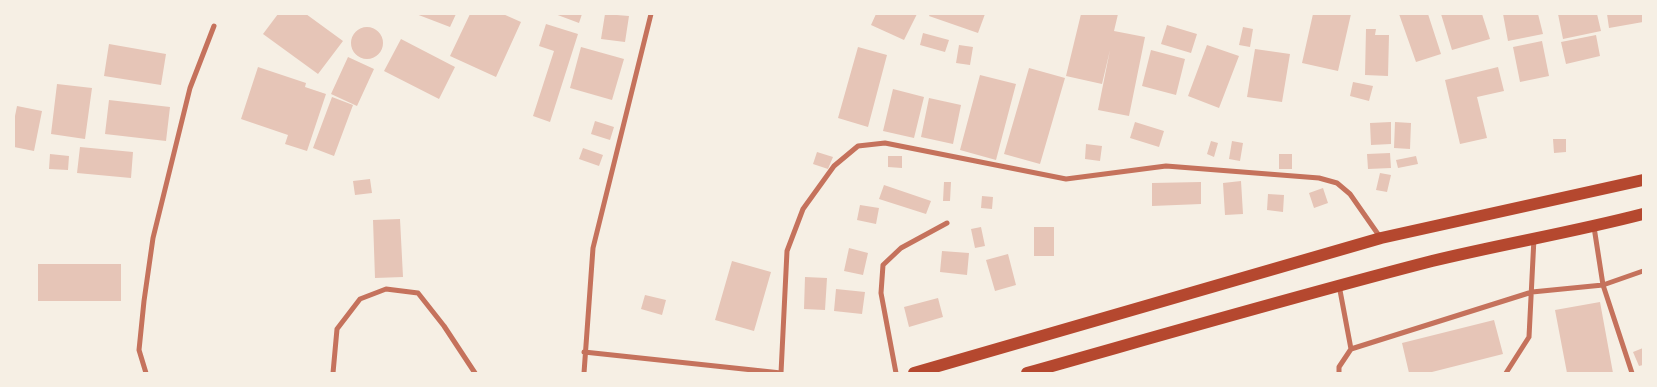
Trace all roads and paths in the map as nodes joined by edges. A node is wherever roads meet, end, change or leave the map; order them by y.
1 (651, 14) edge
2 (214, 26) dead end
3 (1643, 180) edge
4 (1643, 214) edge
5 (947, 223) dead end
6 (1594, 226) junction
7 (1381, 238) junction
8 (1534, 238) junction
9 (1643, 271) edge
10 (1339, 285) junction
11 (1603, 285) junction
12 (1532, 292) junction
13 (1351, 349) junction
14 (584, 352) junction
15 (146, 373) edge
16 (333, 373) edge
17 (475, 373) edge
18 (584, 373) edge
19 (781, 373) edge
20 (896, 373) edge
21 (914, 373) edge
22 (1026, 373) edge
23 (1339, 373) edge
24 (1506, 373) edge
25 (1632, 373) edge

1 - 14 street
2 - 15 street
3 - 7 main road
4 - 6 main road
5 - 20 street
6 - 8 main road
6 - 11 street
7 - 19 street
7 - 21 main road
8 - 10 main road
8 - 12 street
9 - 11 street
10 - 13 street
10 - 22 main road
11 - 12 street
11 - 25 street
12 - 13 street
12 - 24 street
13 - 23 street
14 - 18 street
14 - 19 street
16 - 17 street

